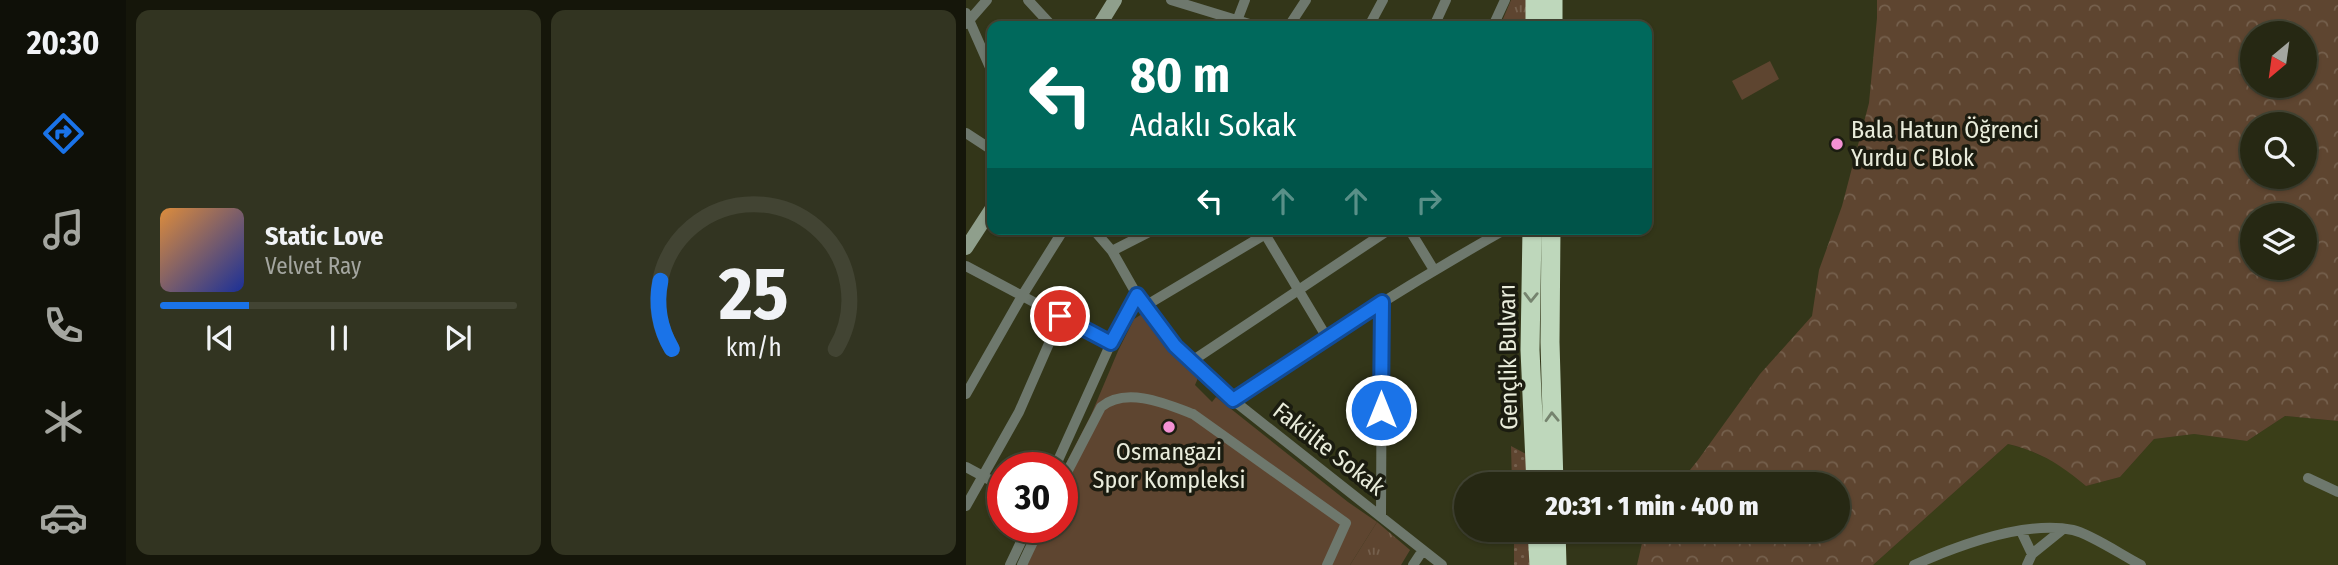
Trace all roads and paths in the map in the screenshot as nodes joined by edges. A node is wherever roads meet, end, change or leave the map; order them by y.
1 (987, 0) edge
2 (1028, 0) edge
3 (1115, 0) edge
4 (1245, 0) edge
5 (1306, 0) edge
6 (1383, 0) edge
7 (1446, 0) edge
8 (1505, 0) edge
9 (1535, 0) edge
10 (1553, 0) edge
11 (1177, 1) edge
12 (968, 19) edge
13 (1047, 21) edge
14 (1102, 21) edge
15 (1231, 21) edge
16 (1237, 21) edge
17 (1292, 21) edge
18 (1372, 21) edge
19 (1436, 21) edge
20 (1495, 21) edge
21 (1535, 21) edge
22 (1553, 21) edge
23 (987, 61) edge
24 (966, 133) edge
25 (987, 147) edge
26 (987, 216) edge
27 (1060, 235) edge
28 (1098, 235) edge
29 (1143, 235) edge
30 (1260, 235) edge
31 (1268, 235) edge
32 (1382, 235) edge
33 (1413, 235) edge
34 (1495, 235) edge
35 (1532, 235) edge
36 (1551, 235) edge
37 (966, 248) edge
38 (1112, 251) junction
39 (966, 266) edge
40 (1434, 270) junction
41 (1297, 290) junction
42 (1137, 295) junction
43 (1022, 296) junction
44 (1382, 302) junction
45 (1145, 306) junction
46 (1060, 316) junction
47 (1326, 337) junction
48 (1111, 343) junction
49 (1192, 361) junction
50 (966, 394) edge
51 (1233, 400) junction
52 (1062, 452) edge
53 (1078, 452) edge
54 (966, 467) edge
55 (1535, 472) edge
56 (1554, 472) edge
57 (984, 476) junction
58 (987, 478) edge
59 (2308, 478) dead end
60 (2338, 492) edge
61 (966, 506) edge
62 (1381, 517) junction
63 (2063, 529) junction
64 (2021, 531) junction
65 (1538, 542) edge
66 (1556, 542) edge
67 (1020, 543) edge
68 (1032, 543) edge
69 (1423, 550) junction
70 (2032, 554) junction
71 (1010, 565) edge
72 (1022, 565) edge
73 (1327, 565) edge
74 (1413, 565) edge
75 (1442, 565) edge
76 (1539, 565) edge
77 (1557, 565) edge
78 (1914, 565) edge
79 (2027, 565) edge
80 (2141, 565) edge

1 - 12 street
2 - 13 street
3 - 14 main road
4 - 16 street
5 - 17 street
6 - 18 street
7 - 19 street
8 - 20 street
9 - 21 highway
10 - 22 highway
11 - 15 street
12 - 23 street
24 - 25 street
26 - 37 main road
27 - 43 street
28 - 38 street, Fakülte Sokak
29 - 38 street
30 - 45 street
31 - 41 street
32 - 41 street
33 - 40 street
34 - 40 street
35 -> 55 highway, Gençlik Bulvarı
56 -> 36 highway, Gençlik Bulvarı
38 - 42 street, Fakülte Sokak
39 - 43 street
40 - 44 street
41 - 47 street
41 - 49 street
42 - 45 street, Fakülte Sokak
42 - 48 street
43 - 46 street
43 - 50 street
44 - 47 street
44 - 62 street
45 - 49 street, Fakülte Sokak
46 - 48 street
46 - 57 street
47 - 51 street
48 - 52 street
49 - 51 street, Fakülte Sokak
51 - 62 street, Fakülte Sokak
53 - 73 street
54 - 57 street
57 - 58 street
57 - 61 street
59 - 60 street
62 - 69 street, Fakülte Sokak
63 - 64 street
63 - 70 street
63 - 80 street
64 - 70 street
64 - 78 street
65 - 76 highway
66 - 77 highway
67 - 71 street
68 - 72 street
69 - 74 street
69 - 75 street, Fakülte Sokak
70 - 79 street

